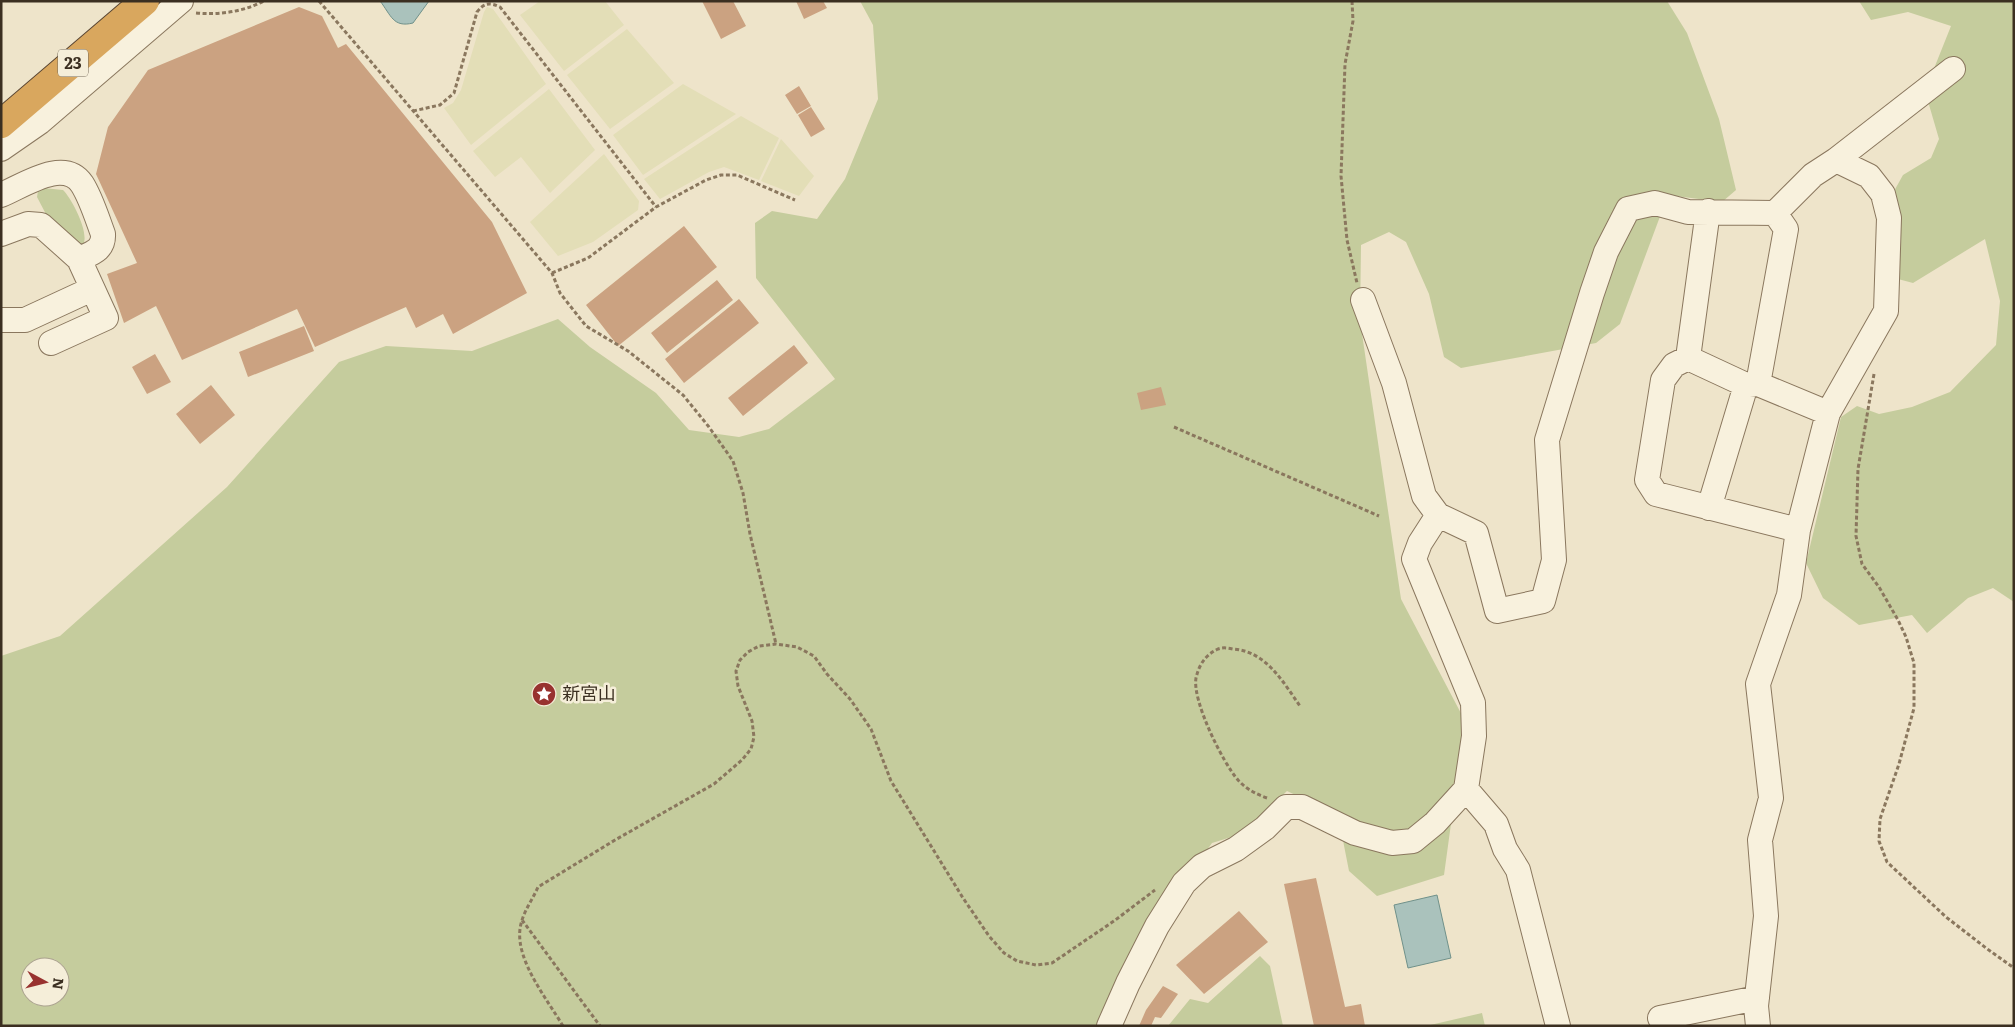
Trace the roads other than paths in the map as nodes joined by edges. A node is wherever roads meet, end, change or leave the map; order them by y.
1 (131, 1) edge
2 (145, 1) edge
3 (177, 4) edge
4 (1953, 68) dead end
5 (1, 112) edge
6 (1, 124) edge
7 (1, 148) edge
8 (1836, 160) junction
9 (1, 196) edge
10 (1708, 211) junction
11 (1775, 213) junction
12 (1, 234) edge
13 (79, 259) junction
14 (92, 290) junction
15 (1364, 300) road end
16 (1, 320) edge
17 (51, 343) dead end
18 (1688, 358) junction
19 (1752, 384) junction
20 (1828, 413) junction
21 (1709, 508) junction
22 (1438, 515) junction
23 (1798, 530) junction
24 (1466, 789) junction
25 (1757, 998) junction
26 (1660, 1018) dead end
27 (1109, 1026) edge
28 (1558, 1026) edge
29 (1758, 1026) edge

1 - 5 highway, 23
2 - 6 highway, 23
3 - 7 street
4 - 8 street
8 - 11 street
8 - 20 street
9 - 13 street
10 - 11 street
10 - 18 street
10 - 22 street
11 - 19 street
12 - 13 street
13 - 14 street
14 - 16 street
14 - 17 street
15 - 22 street
18 - 19 street
18 - 21 street
19 - 20 street
19 - 21 street
20 - 23 street
21 - 23 street
22 - 24 street
23 - 25 street
24 - 27 street
24 - 28 street
25 - 26 street
25 - 29 street

